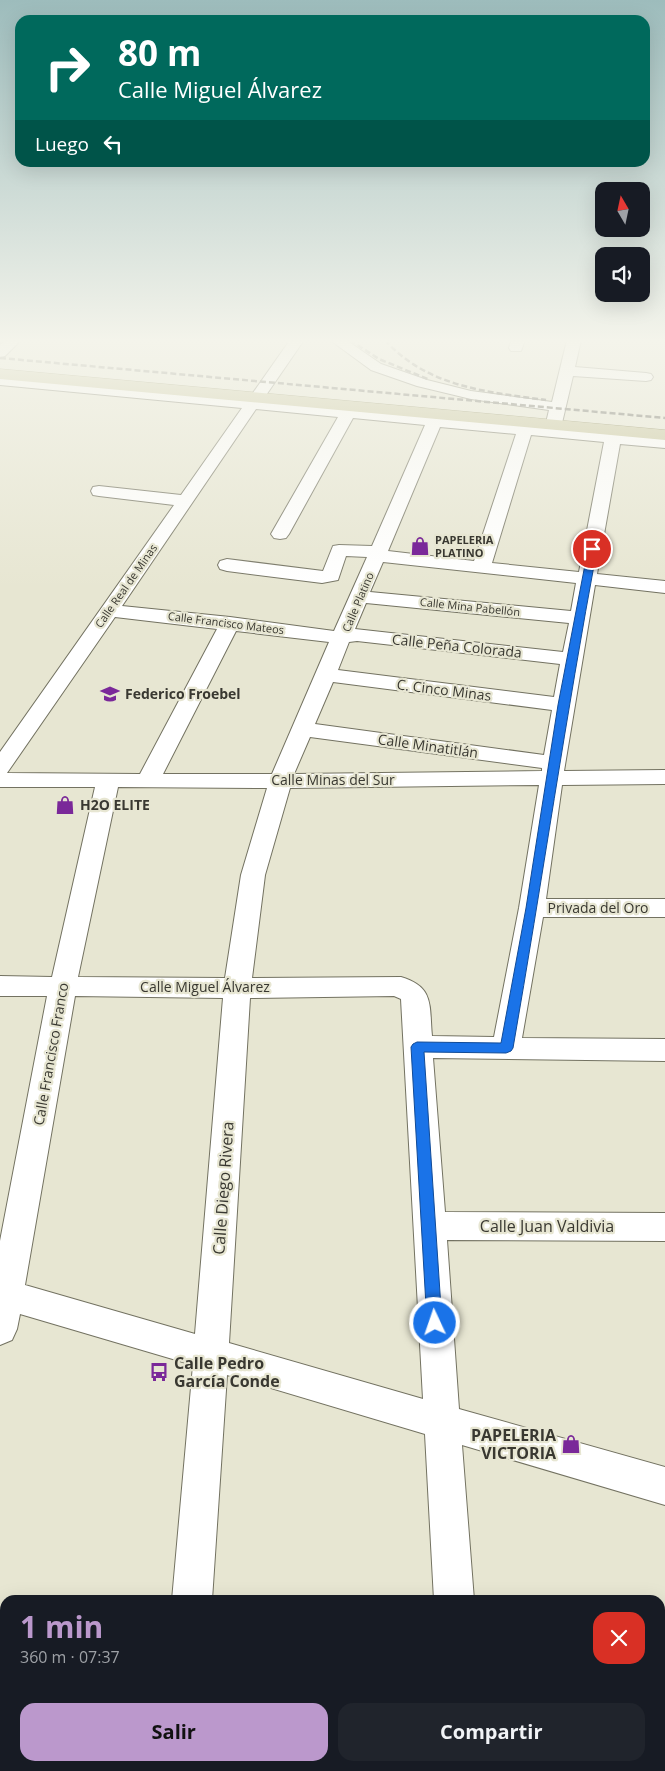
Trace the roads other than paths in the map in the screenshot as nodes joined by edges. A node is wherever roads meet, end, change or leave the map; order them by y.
1 (434, 422) edge
2 (239, 423) edge
3 (343, 423) edge
4 (441, 423) edge
5 (547, 423) edge
6 (564, 423) edge
7 (574, 423) edge
8 (604, 423) edge
9 (665, 426) edge
10 (526, 430) junction
11 (665, 435) edge
12 (614, 438) junction
13 (665, 443) edge
14 (98, 491) dead end
15 (185, 501) junction
16 (280, 534) dead end
17 (378, 554) junction
18 (227, 565) dead end
19 (481, 567) junction
20 (587, 579) junction
21 (665, 587) edge
22 (360, 597) junction
23 (109, 610) junction
24 (580, 618) junction
25 (230, 623) junction
26 (342, 638) junction
27 (572, 659) junction
28 (326, 675) junction
29 (563, 705) junction
30 (302, 729) junction
31 (0, 768) edge
32 (552, 771) junction
33 (665, 777) edge
34 (0, 780) edge
35 (108, 780) junction
36 (148, 780) junction
37 (280, 781) junction
38 (532, 908) junction
39 (665, 908) edge
40 (0, 986) edge
41 (63, 986) junction
42 (237, 988) junction
43 (417, 1047) junction
44 (506, 1048) junction
45 (665, 1050) edge
46 (429, 1226) junction
47 (665, 1227) edge
48 (4, 1294) edge
49 (0, 1330) edge
50 (211, 1356) junction
51 (441, 1421) junction
52 (665, 1486) edge
53 (192, 1595) edge
54 (454, 1595) edge

1 - 17 street, Calle Platino
2 - 15 street, Calle Real de Minas
3 - 16 street
4 - 10 street
5 - 10 street
6 - 12 street
7 - 11 main road
8 - 9 main road
10 - 19 street
12 - 13 street
12 - 20 street
14 - 15 street
15 - 23 street, Calle Real de Minas
17 - 18 street
17 - 19 street
17 - 22 street, Calle Platino
19 - 20 street
20 - 21 street
20 - 24 street
22 - 24 street, Calle Mina Pabellón
22 - 26 street, Calle Platino
23 - 25 street, Calle Francisco Mateos
23 - 31 street, Calle Real de Minas
24 - 27 street
25 - 26 street, Calle Francisco Mateos
25 - 36 street
26 - 27 street, Calle Peña Colorada
26 - 28 street, Calle Platino
27 - 29 street
28 - 29 street, C. Cinco Minas
28 - 30 street, Calle Platino
29 - 32 street
30 - 32 street, Calle Minatitlán
30 - 37 street, Calle Platino
32 - 33 street, Calle Minas del Sur
32 - 37 street, Calle Minas del Sur
32 - 38 street
34 - 35 street, Calle Minas del Sur
35 - 36 street, Calle Minas del Sur
35 - 41 street, Calle Francisco Franco
36 - 37 street, Calle Minas del Sur
37 - 42 street, Calle Diego Rivera
38 - 39 street, Privada del Oro
38 - 44 street
40 - 41 street, Calle Miguel Álvarez
41 - 42 street, Calle Miguel Álvarez
41 - 48 street, Calle Francisco Franco
42 - 43 street, Calle Miguel Álvarez
42 - 50 street, Calle Diego Rivera
43 - 44 street
43 - 46 street
44 - 45 street
46 - 47 street, Calle Juan Valdivia
46 - 51 street
48 - 49 street, Calle Francisco Franco
48 - 50 street
50 - 51 street
50 - 53 street, Calle Diego Rivera
51 - 52 street
51 - 54 street

